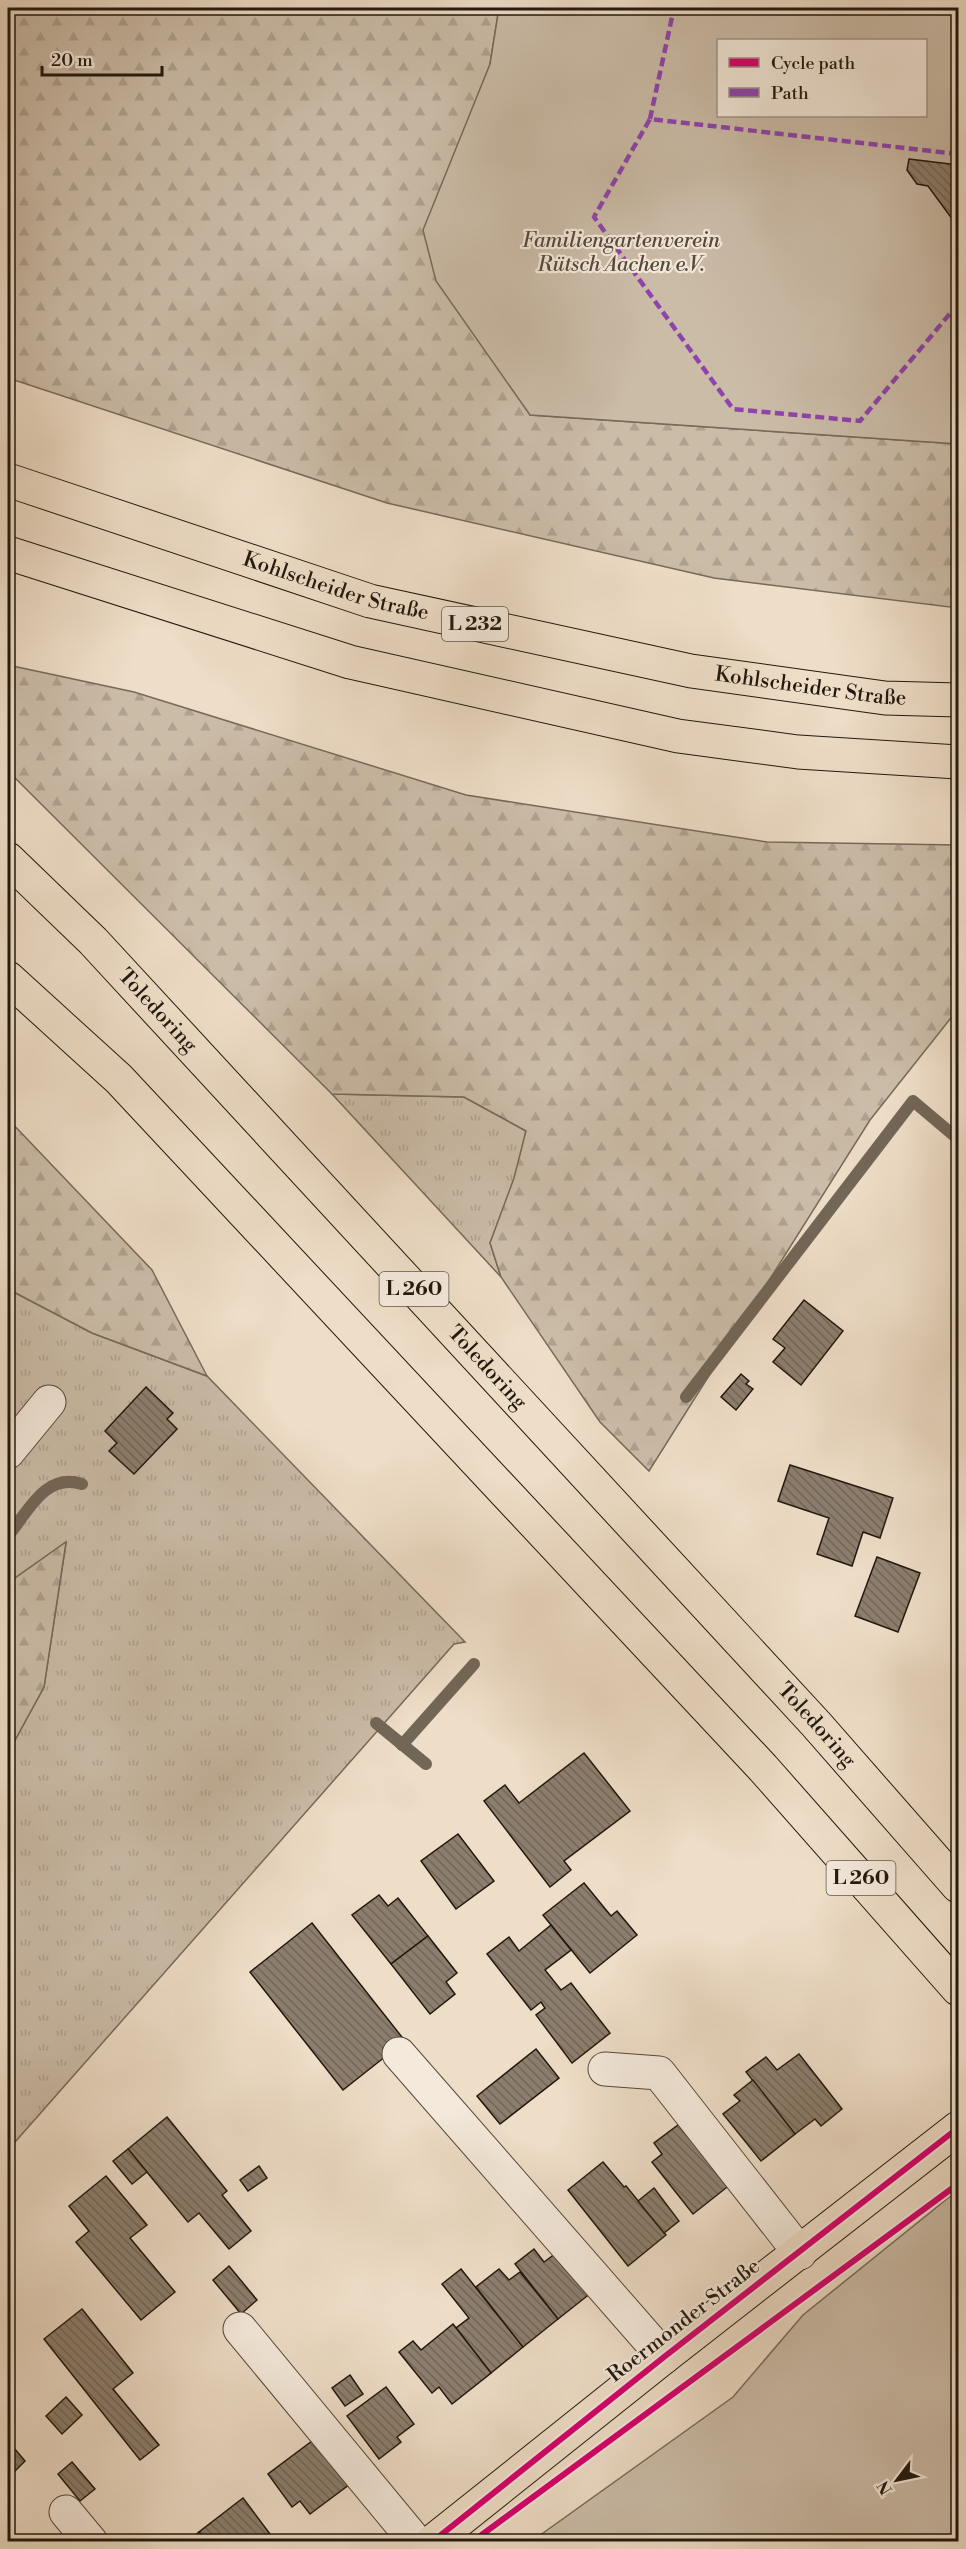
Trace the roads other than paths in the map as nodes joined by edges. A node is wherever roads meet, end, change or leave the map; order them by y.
1 (8, 480) edge
2 (8, 552) edge
3 (958, 700) edge
4 (958, 762) edge
5 (8, 859) edge
6 (8, 978) edge
7 (50, 1402) dead end
8 (8, 1452) edge
9 (958, 1886) edge
10 (958, 1989) edge
11 (399, 2054) dead end
12 (605, 2069) dead end
13 (958, 2128) edge
14 (800, 2253) junction
15 (240, 2329) dead end
16 (664, 2357) junction
17 (66, 2512) dead end
18 (91, 2541) edge
19 (416, 2541) edge
20 (432, 2541) edge

1 - 3 main road, Kohlscheider Straße / L 232
2 - 4 main road
5 - 9 main road, Toledoring / L 260
6 - 10 main road, L 260
7 - 8 lane
11 - 16 lane
12 - 14 lane
13 - 14 main road, Roermonder Straße
14 - 16 main road, Roermonder Straße
15 - 19 lane
16 - 20 main road, Roermonder Straße
17 - 18 lane

